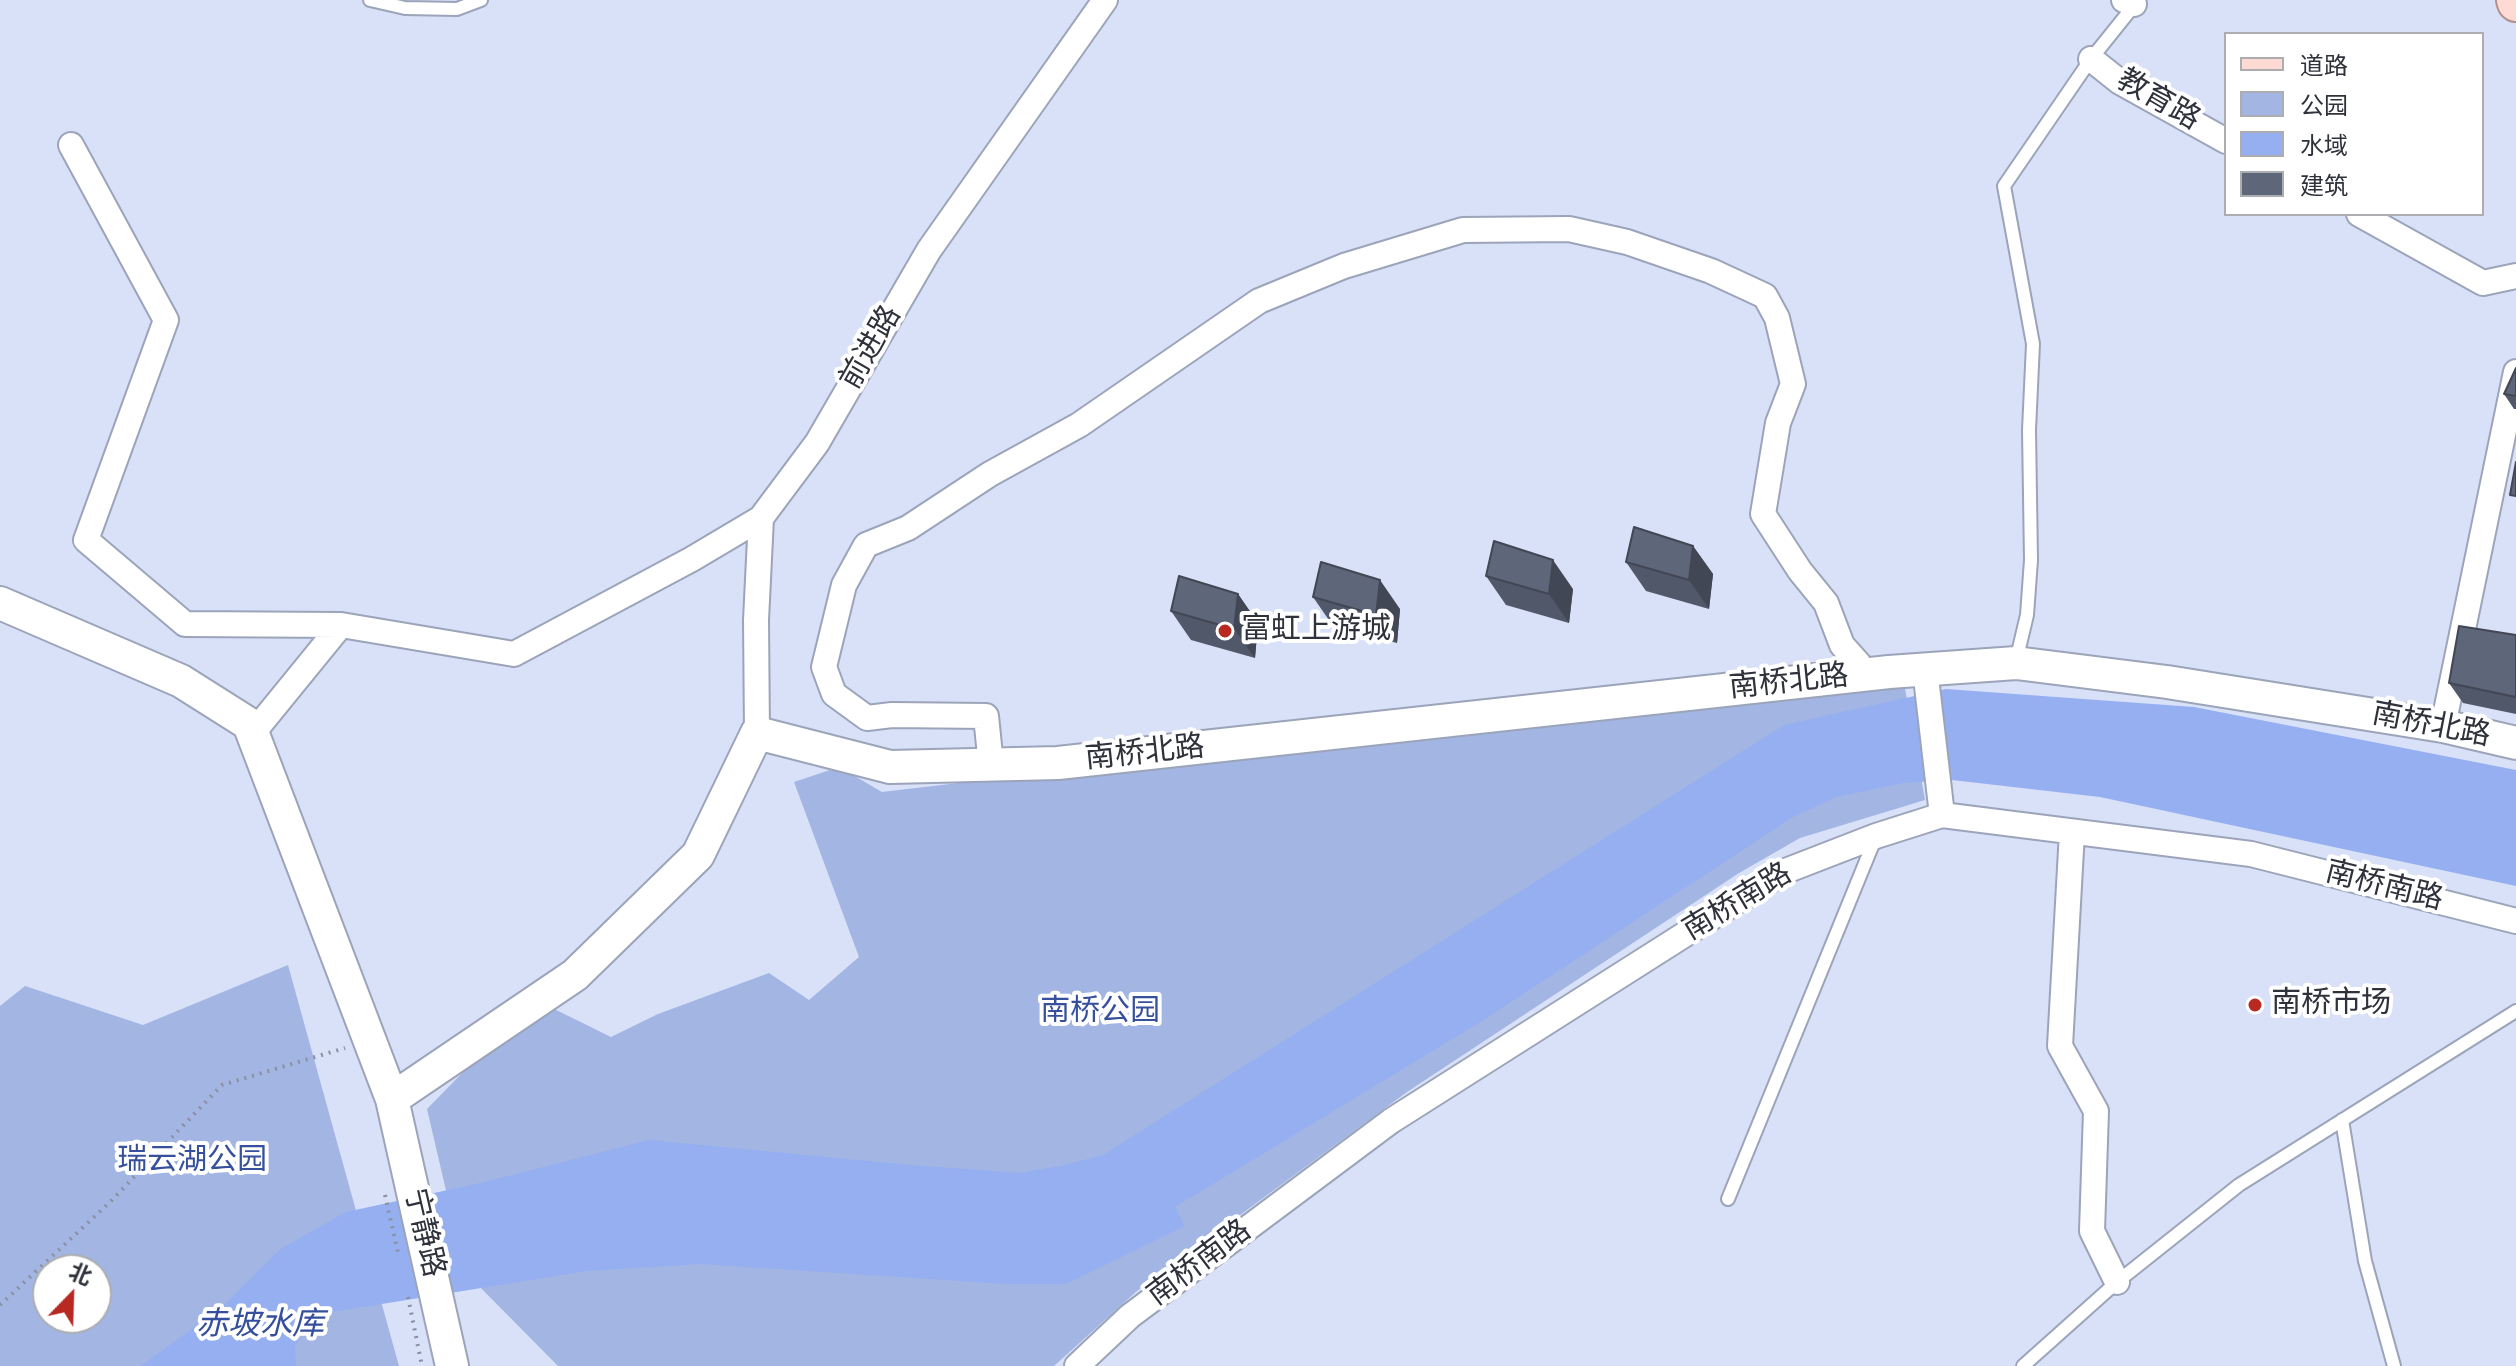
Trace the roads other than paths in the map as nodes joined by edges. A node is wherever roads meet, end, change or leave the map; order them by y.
1 (370, 0) edge
2 (481, 0) edge
3 (1105, 0) edge
4 (2132, 1) edge
5 (2091, 59) junction
6 (2224, 140) edge
7 (71, 145) dead end
8 (2363, 216) edge
9 (2516, 276) edge
10 (2516, 372) edge
11 (761, 518) junction
12 (0, 603) edge
13 (341, 625) junction
14 (2016, 663) junction
15 (1874, 668) junction
16 (1925, 669) junction
17 (2443, 726) junction
18 (253, 733) junction
19 (757, 733) junction
20 (2516, 743) edge
21 (991, 765) junction
22 (1942, 815) junction
23 (2072, 832) junction
24 (1876, 836) junction
25 (2516, 921) edge
26 (2516, 1011) edge
27 (392, 1099) junction
28 (2342, 1120) junction
29 (1728, 1199) dead end
30 (2117, 1282) junction
31 (2037, 1361) edge
32 (452, 1366) edge
33 (1077, 1366) edge
34 (2023, 1366) edge
35 (2394, 1366) edge

1 - 2 lane
3 - 11 street, 前进路
4 - 5 lane
5 - 6 street, 教育路
5 - 14 lane
7 - 13 street
8 - 9 street
10 - 17 street
11 - 13 street
11 - 19 street
12 - 18 street
13 - 18 street
14 - 16 street, 南桥北路
14 - 17 street, 南桥北路
15 - 16 street, 南桥北路
15 - 21 street, 南桥北路
15 - 21 street
16 - 22 street
17 - 20 street, 南桥北路
18 - 27 street, 宁静路
19 - 21 street, 南桥北路
19 - 27 street
22 - 23 street, 南桥南路
22 - 24 street, 南桥南路
23 - 25 street, 南桥南路
23 - 30 street
24 - 29 lane
24 - 33 street, 南桥南路
26 - 28 lane
27 - 32 street, 宁静路
28 - 30 lane
28 - 35 lane
30 - 31 lane
31 - 34 lane

